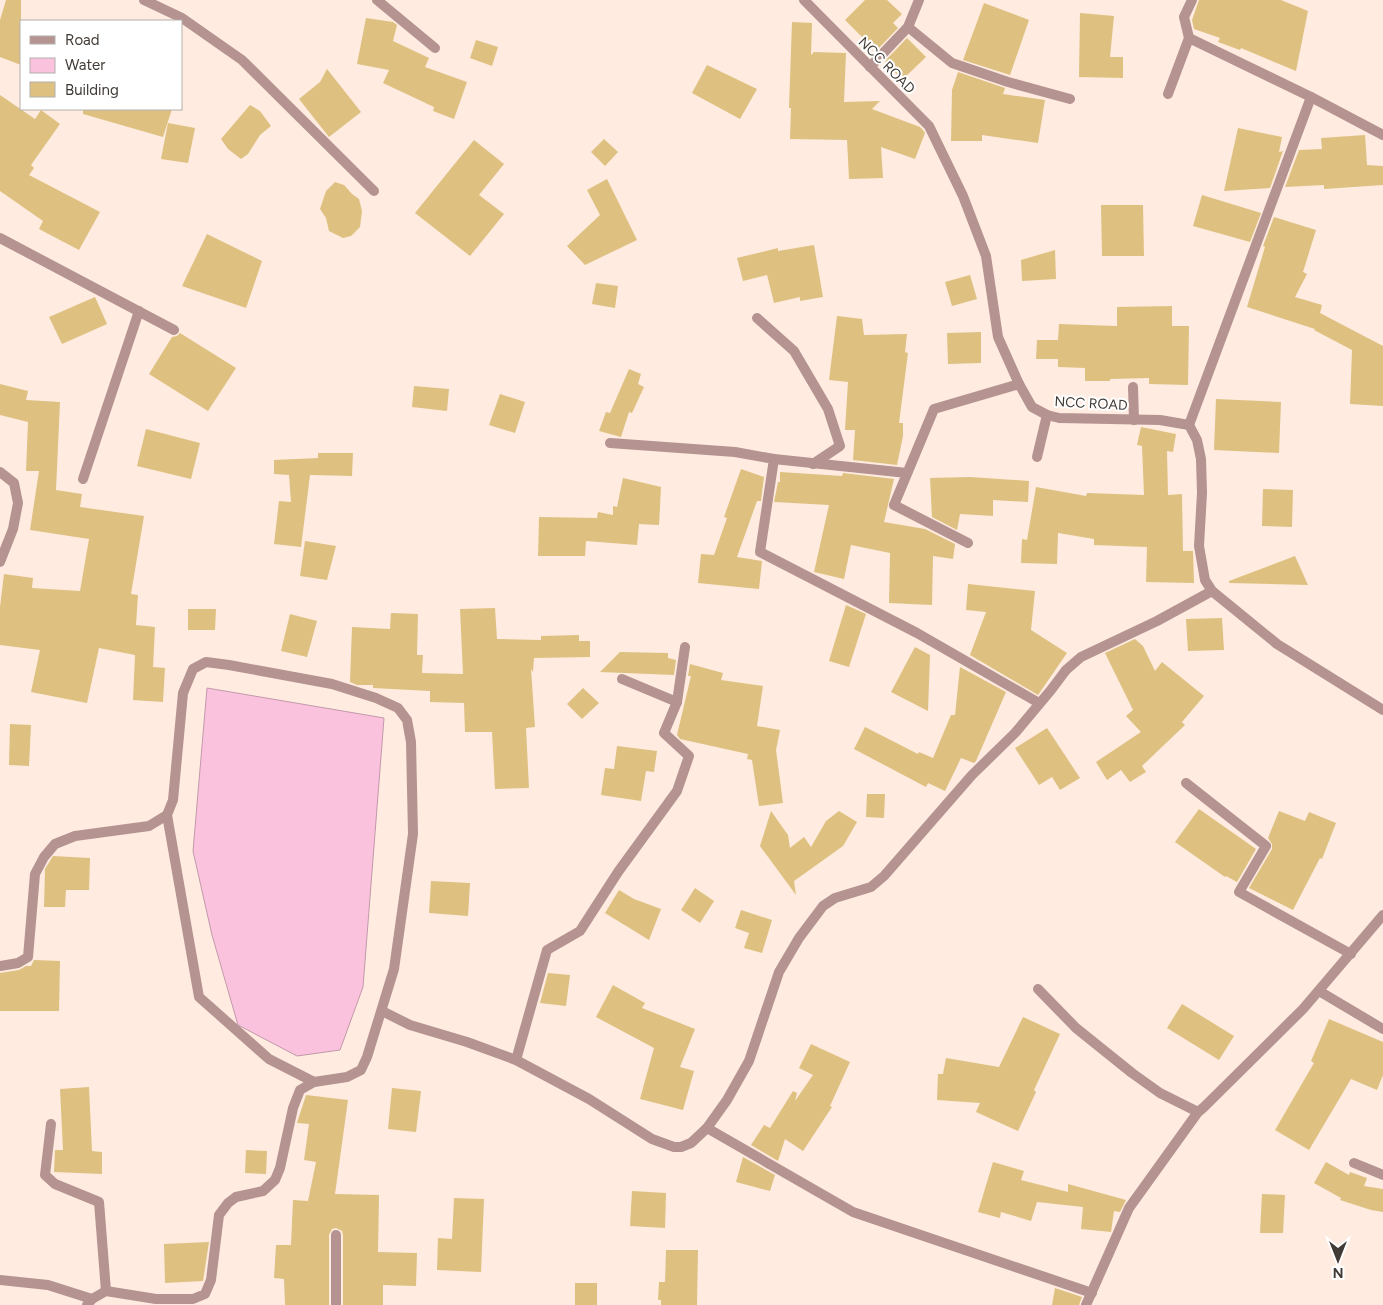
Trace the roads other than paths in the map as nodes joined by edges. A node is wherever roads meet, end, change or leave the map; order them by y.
1 (144, 0) edge
2 (377, 0) edge
3 (804, 0) edge
4 (919, 0) edge
5 (1192, 0) edge
6 (908, 27) junction
7 (1189, 38) junction
8 (435, 48) dead end
9 (870, 67) junction
10 (1168, 94) dead end
11 (1312, 97) junction
12 (1070, 98) dead end
13 (1383, 135) edge
14 (374, 191) dead end
15 (0, 238) edge
16 (139, 311) junction
17 (757, 318) dead end
18 (174, 330) dead end
19 (1019, 384) junction
20 (1133, 387) dead end
21 (1047, 415) junction
22 (1134, 420) junction
23 (1189, 426) junction
24 (610, 443) dead end
25 (1037, 457) dead end
26 (774, 459) junction
27 (814, 464) junction
28 (0, 472) edge
29 (907, 473) junction
30 (83, 478) dead end
31 (968, 543) dead end
32 (0, 562) edge
33 (1212, 591) junction
34 (685, 647) dead end
35 (622, 678) dead end
36 (677, 702) junction
37 (1039, 702) junction
38 (1383, 710) edge
39 (1186, 783) dead end
40 (167, 814) junction
41 (1383, 915) edge
42 (1351, 954) junction
43 (0, 966) edge
44 (1038, 989) dead end
45 (1318, 991) junction
46 (382, 1011) junction
47 (1383, 1029) edge
48 (516, 1060) junction
49 (314, 1082) junction
50 (1198, 1112) junction
51 (51, 1124) dead end
52 (708, 1128) junction
53 (1354, 1163) dead end
54 (1383, 1174) edge
55 (336, 1235) dead end
56 (0, 1280) edge
57 (106, 1291) junction
58 (1092, 1293) junction
59 (90, 1302) edge
60 (336, 1305) edge
61 (1086, 1305) edge

1 - 14 street
2 - 8 street
3 - 9 street, NCC ROAD
4 - 6 street
5 - 7 street
6 - 9 street
6 - 12 street
7 - 10 street
7 - 11 street
9 - 19 street, NCC ROAD
11 - 13 street
11 - 23 street
15 - 16 street
16 - 18 street
16 - 30 street
17 - 27 street
19 - 21 street, NCC ROAD
19 - 29 street
20 - 22 street
21 - 22 street, NCC ROAD
21 - 25 street
22 - 23 street, NCC ROAD
23 - 33 street
24 - 26 street
26 - 27 street
26 - 37 street
27 - 29 street
28 - 32 street
29 - 31 street
33 - 37 street
33 - 38 street
34 - 36 street
35 - 36 street
36 - 48 street
37 - 52 street
39 - 42 street
40 - 43 street
40 - 46 street
40 - 49 street
41 - 42 street
42 - 45 street
44 - 50 street
45 - 47 street
45 - 50 street
46 - 48 street
46 - 49 street
48 - 52 street
49 - 57 street
50 - 58 street
51 - 57 street
52 - 58 street
53 - 54 street
55 - 60 street
56 - 59 street
57 - 59 street
58 - 61 street

